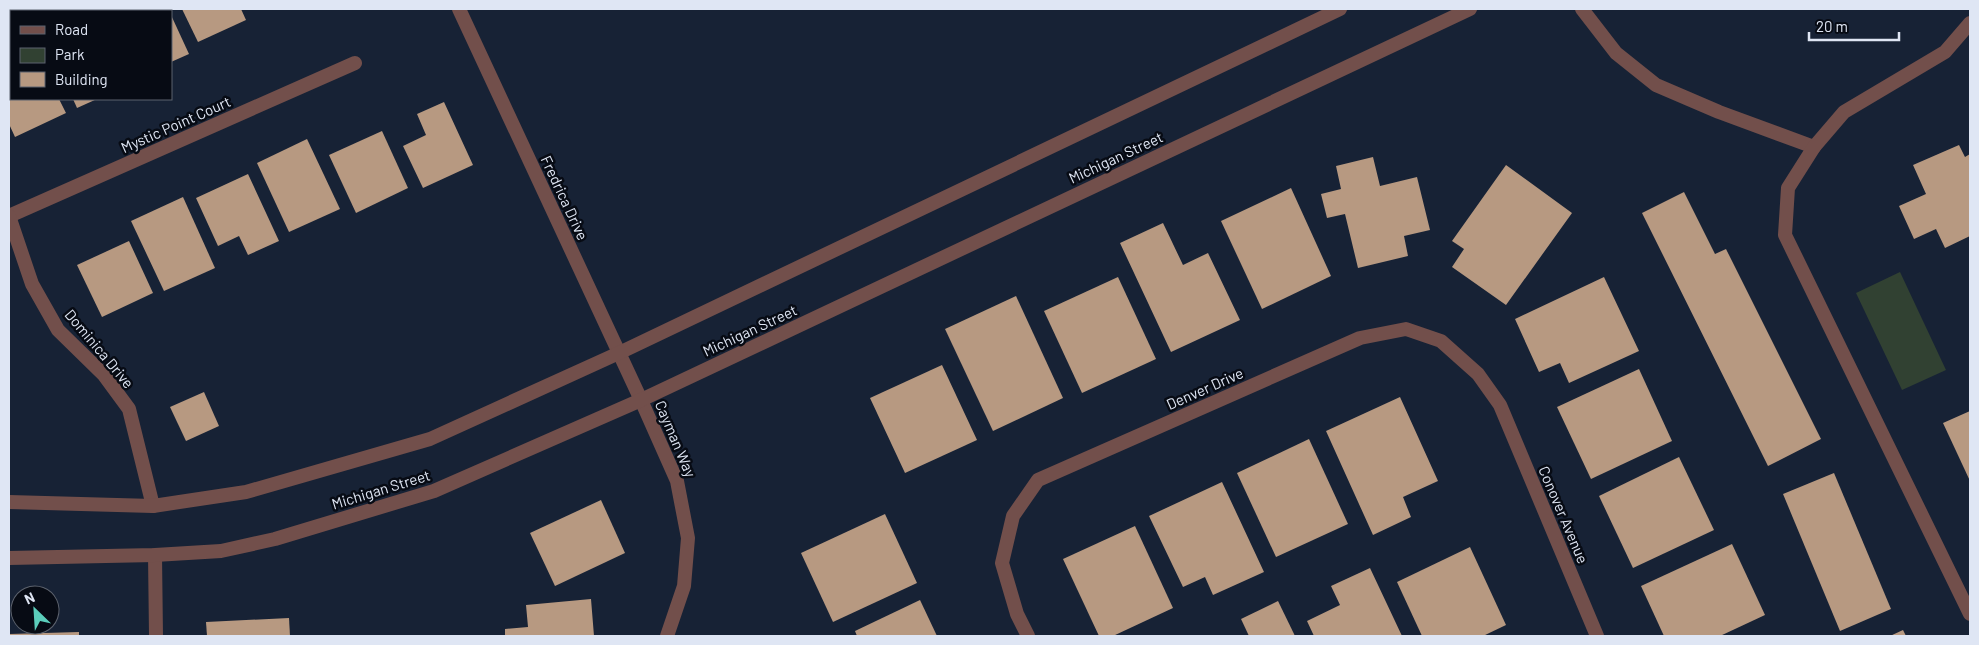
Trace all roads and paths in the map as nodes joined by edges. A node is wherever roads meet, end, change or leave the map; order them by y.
1 (459, 9) edge
2 (1340, 9) edge
3 (1470, 9) edge
4 (1582, 9) edge
5 (1970, 24) edge
6 (355, 63) dead end
7 (1814, 147) junction
8 (9, 216) edge
9 (619, 353) junction
10 (641, 400) junction
11 (1500, 405) joint
12 (9, 502) edge
13 (153, 506) junction
14 (155, 555) junction
15 (9, 558) edge
16 (1970, 614) edge
17 (156, 636) edge
18 (667, 636) edge
19 (1028, 636) edge
20 (1597, 636) edge

1 - 9 street, Fredrica Drive
2 - 9 street
3 - 10 street, Michigan Street
4 - 7 street
5 - 7 street
6 - 8 street, Mystic Point Court
7 - 16 street
8 - 13 street, Dominica Drive
9 - 10 street, Fredrica Drive
9 - 13 street
10 - 14 street, Michigan Street
10 - 18 street, Cayman Way
11 - 19 street, Denver Drive
11 - 20 street, Conover Avenue
12 - 13 street
14 - 15 street, Michigan Street
14 - 17 street

